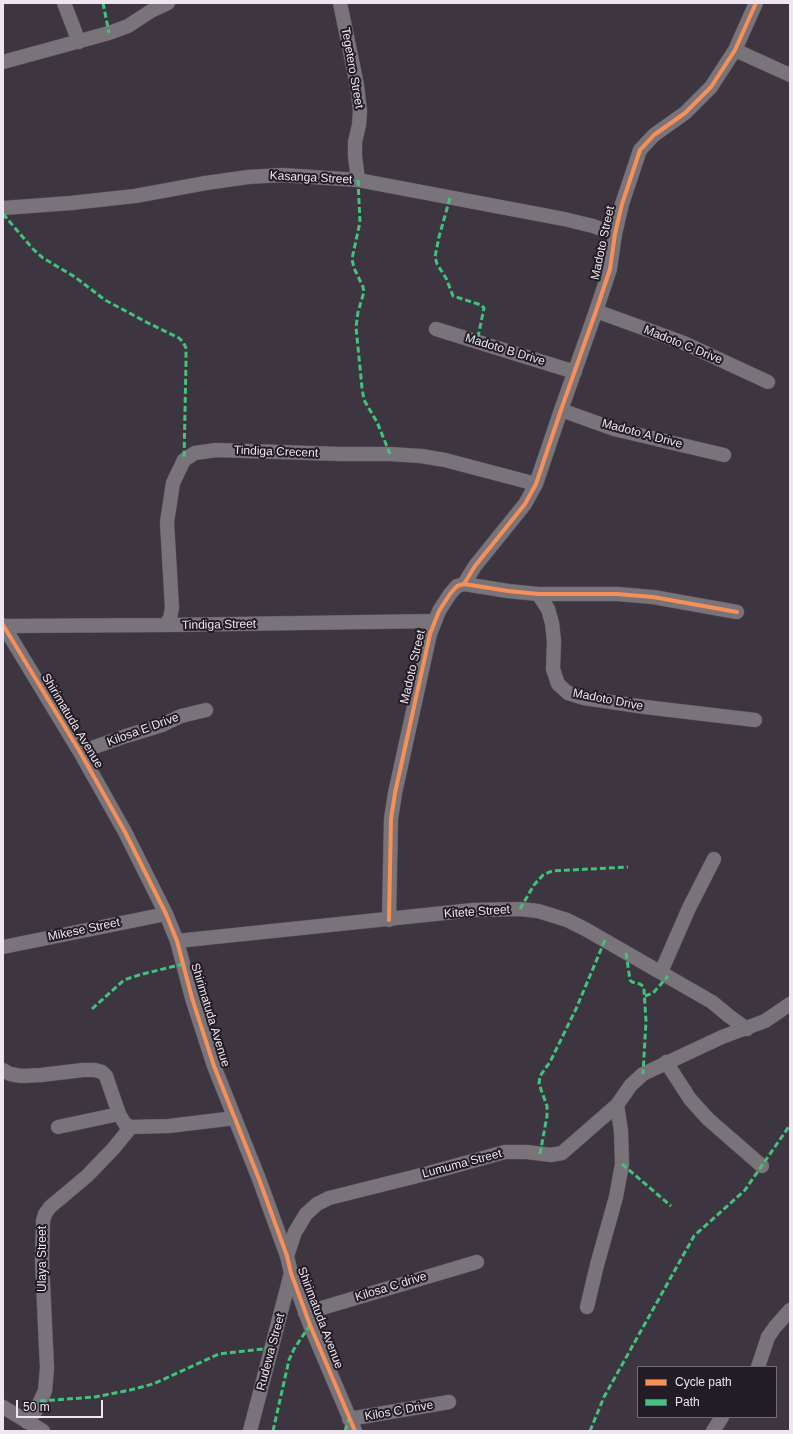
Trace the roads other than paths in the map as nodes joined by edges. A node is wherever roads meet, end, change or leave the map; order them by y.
1 (64, 3) edge
2 (168, 3) edge
3 (340, 3) edge
4 (756, 3) edge
5 (79, 42) junction
6 (735, 50) junction
7 (3, 62) edge
8 (790, 75) edge
9 (358, 180) junction
10 (3, 208) edge
11 (615, 234) junction
12 (596, 311) junction
13 (436, 329) dead end
14 (575, 372) junction
15 (768, 382) dead end
16 (561, 410) junction
17 (724, 455) dead end
18 (536, 484) junction
19 (464, 584) junction
20 (538, 594) junction
21 (737, 612) dead end
22 (435, 620) junction
23 (3, 625) edge
24 (166, 625) junction
25 (206, 710) dead end
26 (755, 720) dead end
27 (80, 752) junction
28 (714, 859) dead end
29 (166, 914) junction
30 (389, 920) junction
31 (177, 941) junction
32 (3, 947) edge
33 (661, 972) junction
34 (790, 1004) edge
35 (747, 1029) junction
36 (666, 1062) junction
37 (3, 1070) edge
38 (617, 1105) junction
39 (119, 1114) junction
40 (235, 1118) junction
41 (58, 1127) dead end
42 (131, 1127) junction
43 (762, 1166) dead end
44 (287, 1256) junction
45 (477, 1262) dead end
46 (291, 1273) junction
47 (587, 1307) dead end
48 (790, 1310) edge
49 (306, 1313) junction
50 (758, 1366) edge
51 (449, 1402) dead end
52 (3, 1407) edge
53 (721, 1418) edge
54 (352, 1425) edge
55 (34, 1427) edge
56 (250, 1431) edge
57 (713, 1431) edge

1 - 5 street
2 - 5 street
3 - 9 street, Tegetero Street
4 - 6 street, Madoto Street
5 - 7 street
6 - 8 street
6 - 11 street, Madoto Street
9 - 10 street, Kasanga Street
9 - 11 street, Kasanga Street
11 - 12 street, Madoto Street
12 - 14 street, Madoto Street
12 - 15 street, Madoto C Drive
13 - 14 street, Madoto B Drive
14 - 16 street, Madoto Street
16 - 17 street, Madoto A Drive
16 - 18 street, Madoto Street
18 - 19 street, Madoto Street
18 - 24 street, Tindiga Crecent
19 - 20 street
19 - 22 street, Madoto Street
20 - 21 street
20 - 26 street, Madoto Drive
22 - 24 street, Tindiga Street
22 - 30 street, Madoto Street
23 - 24 street, Tindiga Street
23 - 27 street, Shirimatuda Avenue
25 - 27 street, Kilosa E Drive
27 - 29 street, Shirimatuda Avenue
28 - 33 street
29 - 31 street, Shirimatuda Avenue
29 - 32 street, Mikese Street
30 - 31 street, Kitete Street
30 - 33 street, Kitete Street
31 - 40 street, Shirimatuda Avenue
33 - 35 street, Kitete Street
34 - 35 street, Lumuma Street
35 - 36 street, Lumuma Street
36 - 38 street, Lumuma Street
36 - 43 street
37 - 39 street
38 - 44 street, Lumuma Street
38 - 47 street
39 - 41 street
39 - 42 street
40 - 42 street
40 - 44 street, Shirimatuda Avenue
42 - 55 street, Ulaya Street
44 - 46 street, Shirimatuda Avenue
45 - 49 street, Kilosa C drive
46 - 49 street, Shirimatuda Avenue
46 - 56 street, Rudewa Street
48 - 50 street
49 - 54 street, Shirimatuda Avenue
51 - 54 street, Kilos C Drive
52 - 55 street
53 - 57 street

